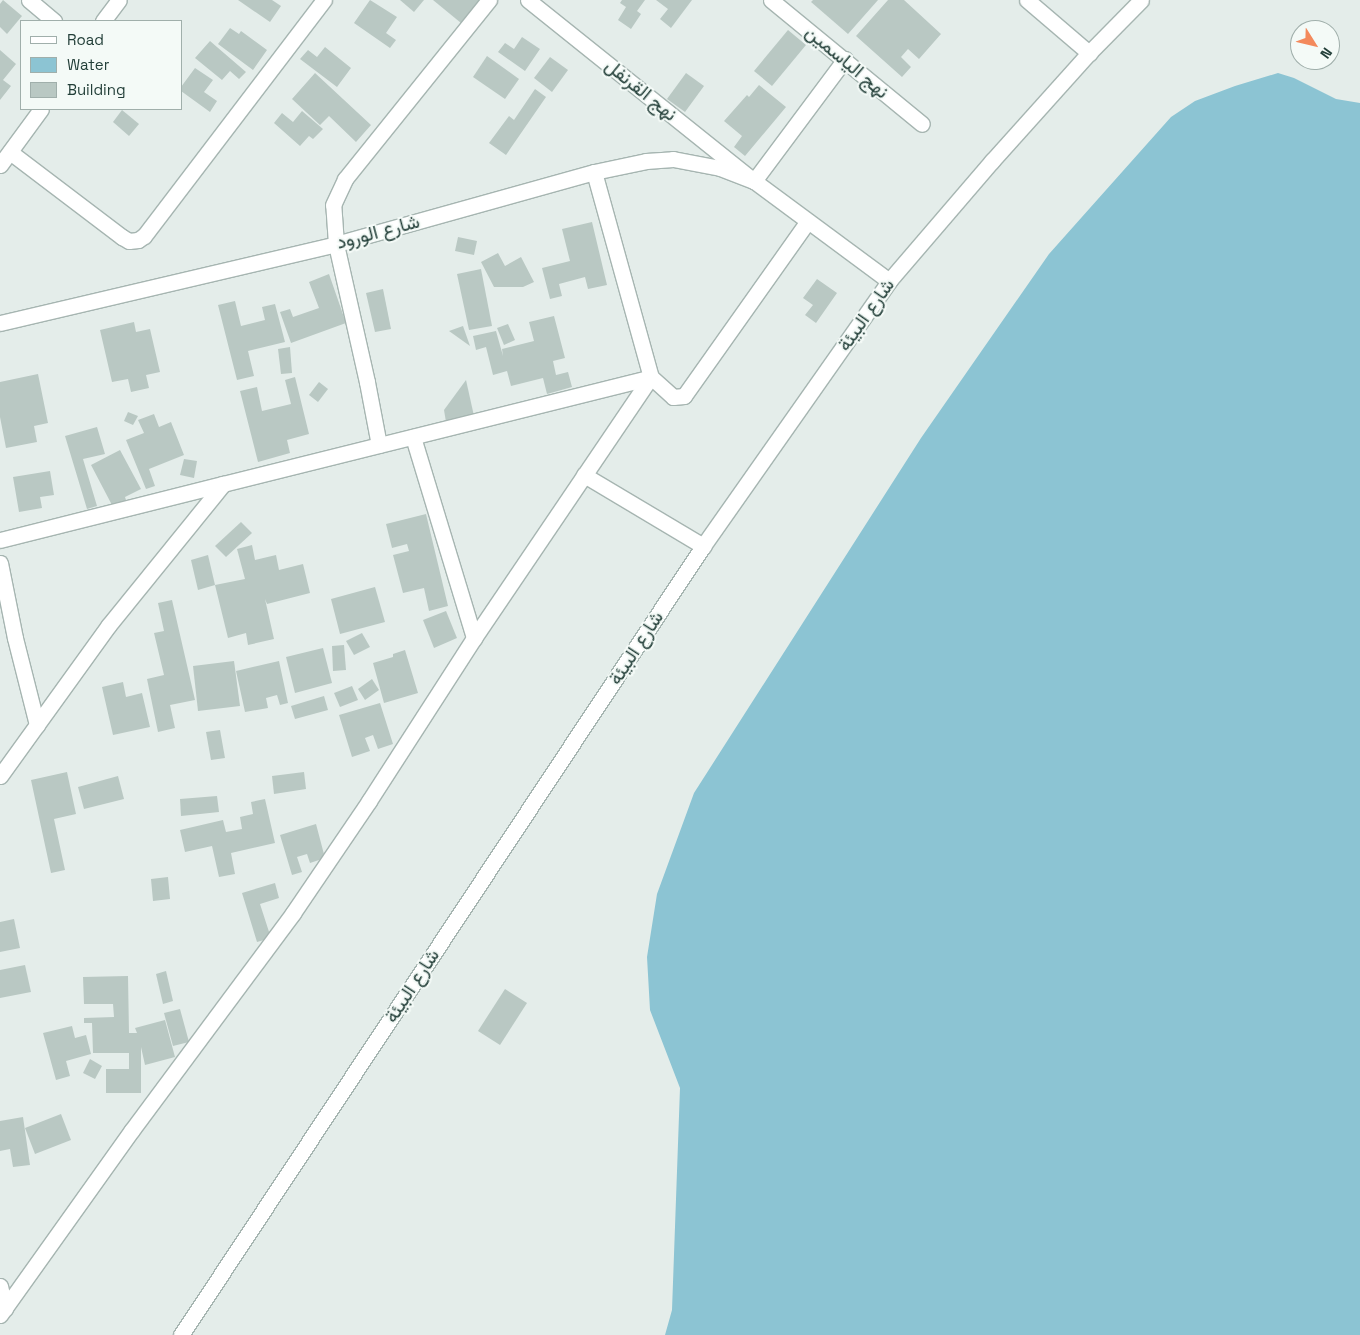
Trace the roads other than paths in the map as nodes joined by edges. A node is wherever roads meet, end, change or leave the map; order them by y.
1 (29, 0) edge
2 (119, 0) edge
3 (324, 0) edge
4 (489, 0) edge
5 (528, 0) edge
6 (771, 0) edge
7 (1027, 0) edge
8 (1141, 0) edge
9 (53, 20) edge
10 (104, 20) edge
11 (1089, 53) junction
12 (846, 59) junction
13 (40, 110) edge
14 (922, 124) dead end
15 (10, 152) junction
16 (0, 165) edge
17 (594, 172) junction
18 (754, 181) junction
19 (808, 221) junction
20 (336, 244) junction
21 (889, 281) junction
22 (1, 320) edge
23 (651, 376) junction
24 (413, 436) junction
25 (379, 445) junction
26 (584, 475) junction
27 (223, 484) junction
28 (0, 540) edge
29 (703, 546) junction
30 (0, 563) edge
31 (474, 638) junction
32 (7, 639) edge
33 (37, 725) junction
34 (0, 776) edge
35 (0, 1286) edge
36 (3, 1312) edge
37 (181, 1335) edge

1 - 9 street
2 - 10 street
3 - 15 street
4 - 20 street
5 - 18 street, نهج القرنفل
6 - 12 street, نهج الياسمين
7 - 11 street
8 - 11 street, شارع البيئة
11 - 21 street, شارع البيئة
12 - 14 street, نهج الياسمين
12 - 18 street
13 - 15 street
15 - 16 street
17 - 18 street, شارع الورود
17 - 20 street, شارع الورود
17 - 23 street
18 - 19 street
19 - 21 street
19 - 23 street
20 - 22 street, شارع الورود
20 - 25 street
21 - 29 street, شارع البيئة
23 - 24 street
23 - 26 street
24 - 25 street
24 - 31 street
25 - 27 street
26 - 29 street
26 - 31 street
27 - 28 street
27 - 33 street
29 - 37 street, شارع البيئة
30 - 32 street
31 - 36 street
32 - 33 street
33 - 34 street
35 - 36 street

